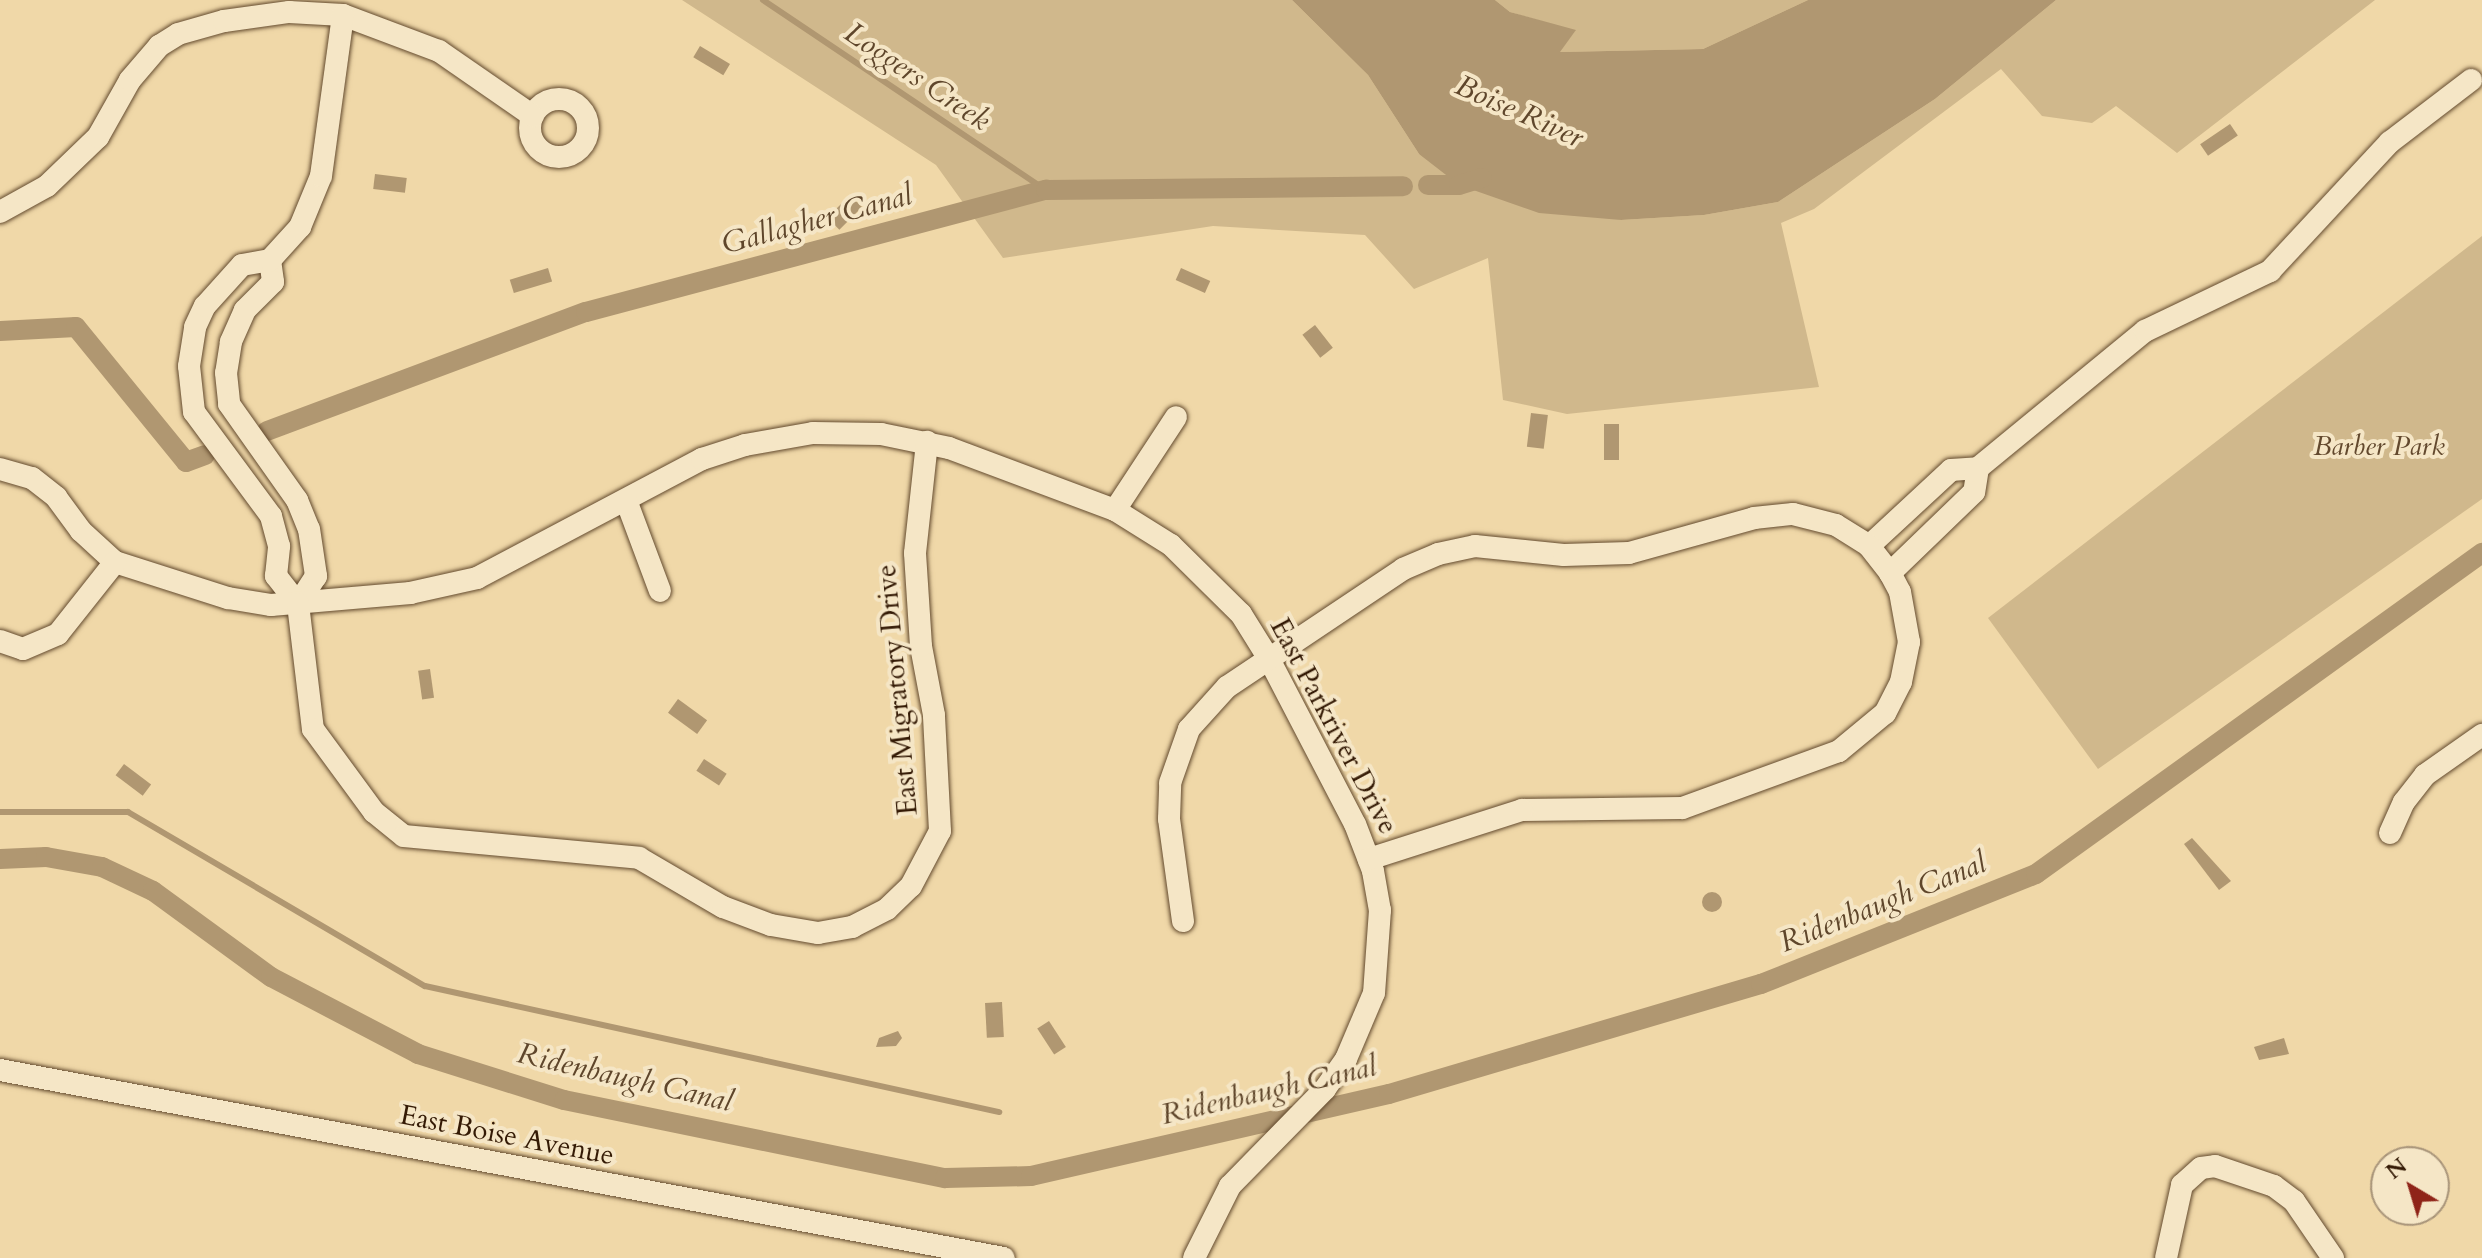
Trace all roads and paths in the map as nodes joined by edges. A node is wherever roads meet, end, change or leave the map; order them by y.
1 (343, 15) junction
2 (2471, 80) dead end
3 (533, 116) dead end
4 (0, 212) edge
5 (270, 260) junction
6 (1176, 417) dead end
7 (927, 442) junction
8 (1978, 468) junction
9 (0, 469) edge
10 (626, 500) junction
11 (1115, 510) junction
12 (1869, 546) junction
13 (115, 562) junction
14 (1890, 573) junction
15 (660, 591) dead end
16 (298, 604) junction
17 (0, 641) edge
18 (1269, 659) junction
19 (2482, 735) edge
20 (2390, 833) dead end
21 (1369, 859) junction
22 (1183, 921) dead end
23 (0, 1070) edge
24 (957, 1254) edge
25 (1004, 1258) edge
26 (1194, 1258) edge
27 (2166, 1258) edge
28 (2333, 1258) edge

1 - 3 street
1 - 4 street
1 - 5 street
2 - 8 street
5 - 16 street
5 - 16 street
6 - 11 street
7 - 10 street, East Parkriver Drive
7 - 11 street, East Parkriver Drive
7 - 16 street, East Migratory Drive
8 - 12 street
8 - 14 street
9 - 13 street, East Parkriver Drive
10 - 15 street
10 - 16 street, East Parkriver Drive
11 - 18 street, East Parkriver Drive
12 - 14 street
12 - 18 street
13 - 16 street, East Parkriver Drive
13 - 17 street
14 - 21 street
18 - 21 street, East Parkriver Drive
18 - 22 street
19 - 20 street
21 - 26 street, East Parkriver Drive
23 - 24 street, East Boise Avenue
24 - 25 street, East Boise Avenue
27 - 28 street

